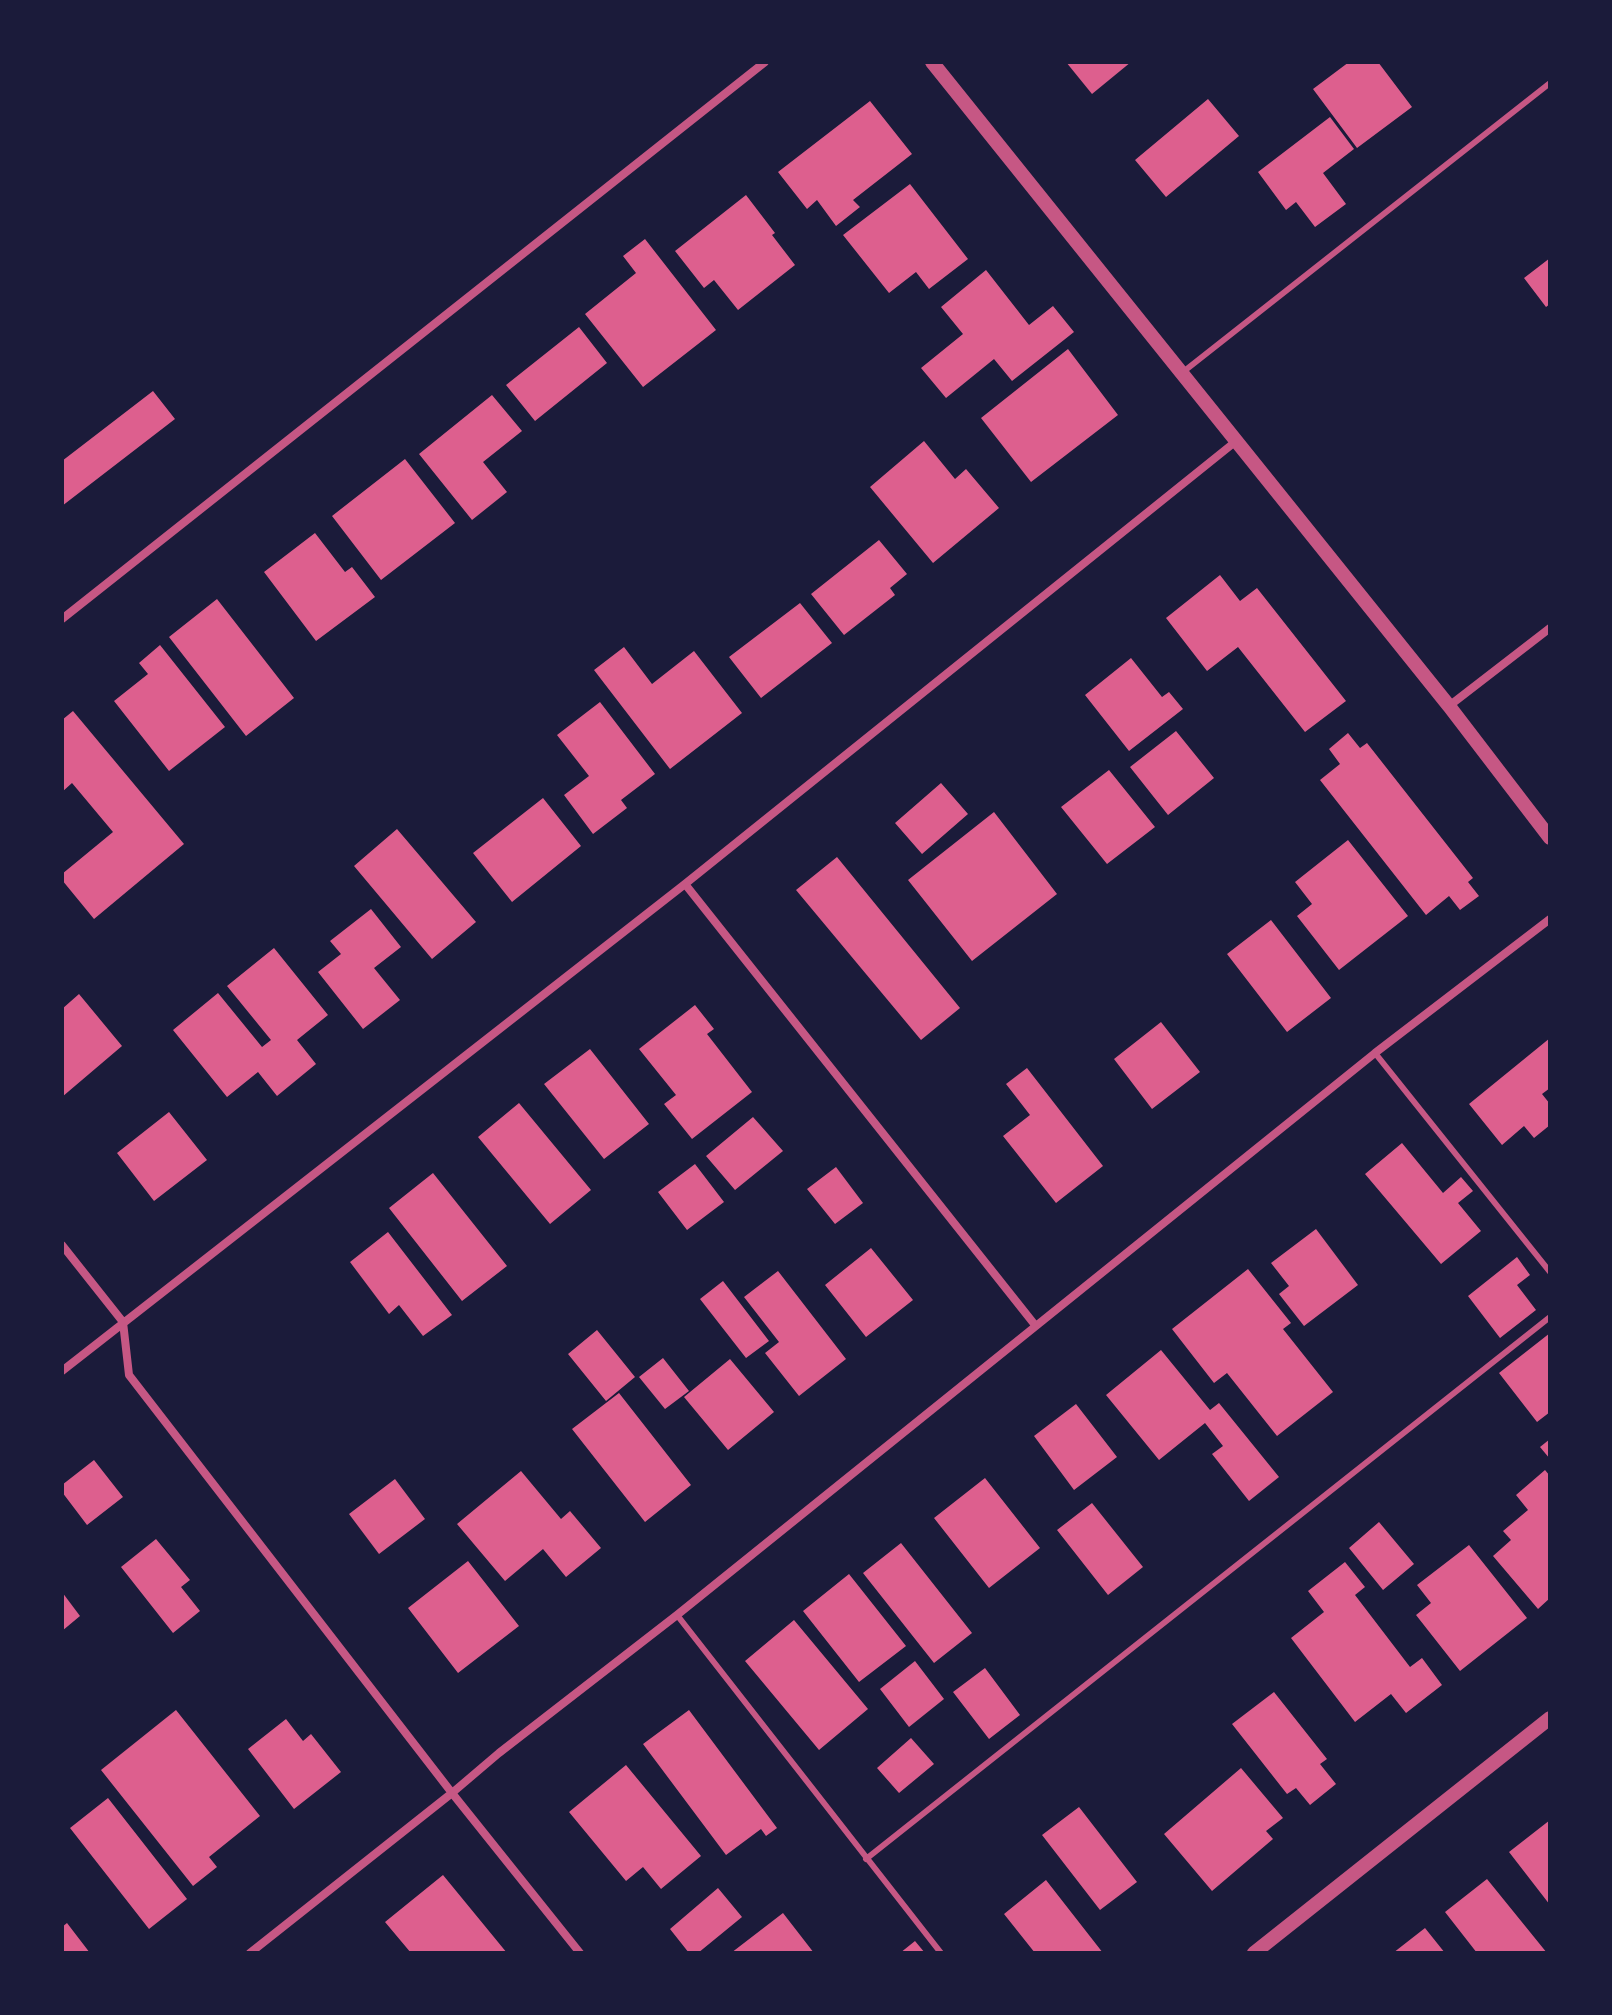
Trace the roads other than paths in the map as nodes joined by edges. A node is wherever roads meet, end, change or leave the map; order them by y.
1 (765, 62) edge
2 (932, 62) edge
3 (1550, 83) edge
4 (1181, 374) junction
5 (1235, 442) junction
6 (62, 619) edge
7 (1550, 628) edge
8 (1449, 706) junction
9 (1550, 838) edge
10 (685, 884) junction
11 (1550, 919) edge
12 (1375, 1053) junction
13 (62, 1245) edge
14 (1550, 1272) edge
15 (1550, 1317) edge
16 (123, 1322) junction
17 (1035, 1325) junction
18 (62, 1371) edge
19 (677, 1615) junction
20 (1550, 1718) edge
21 (452, 1793) junction
22 (866, 1859) junction
23 (250, 1953) edge
24 (580, 1953) edge
25 (941, 1953) edge
26 (1254, 1953) edge

1 - 6 street
2 - 4 street
3 - 4 lane
4 - 5 street
5 - 8 street
5 - 10 street
7 - 8 street
8 - 9 street
10 - 16 street
10 - 17 street
11 - 12 street
12 - 14 lane
12 - 17 street
13 - 16 street
15 - 22 lane
16 - 18 street
16 - 21 street
17 - 19 street
19 - 21 street
19 - 22 lane
20 - 26 street
21 - 23 street
21 - 24 street
22 - 25 lane

